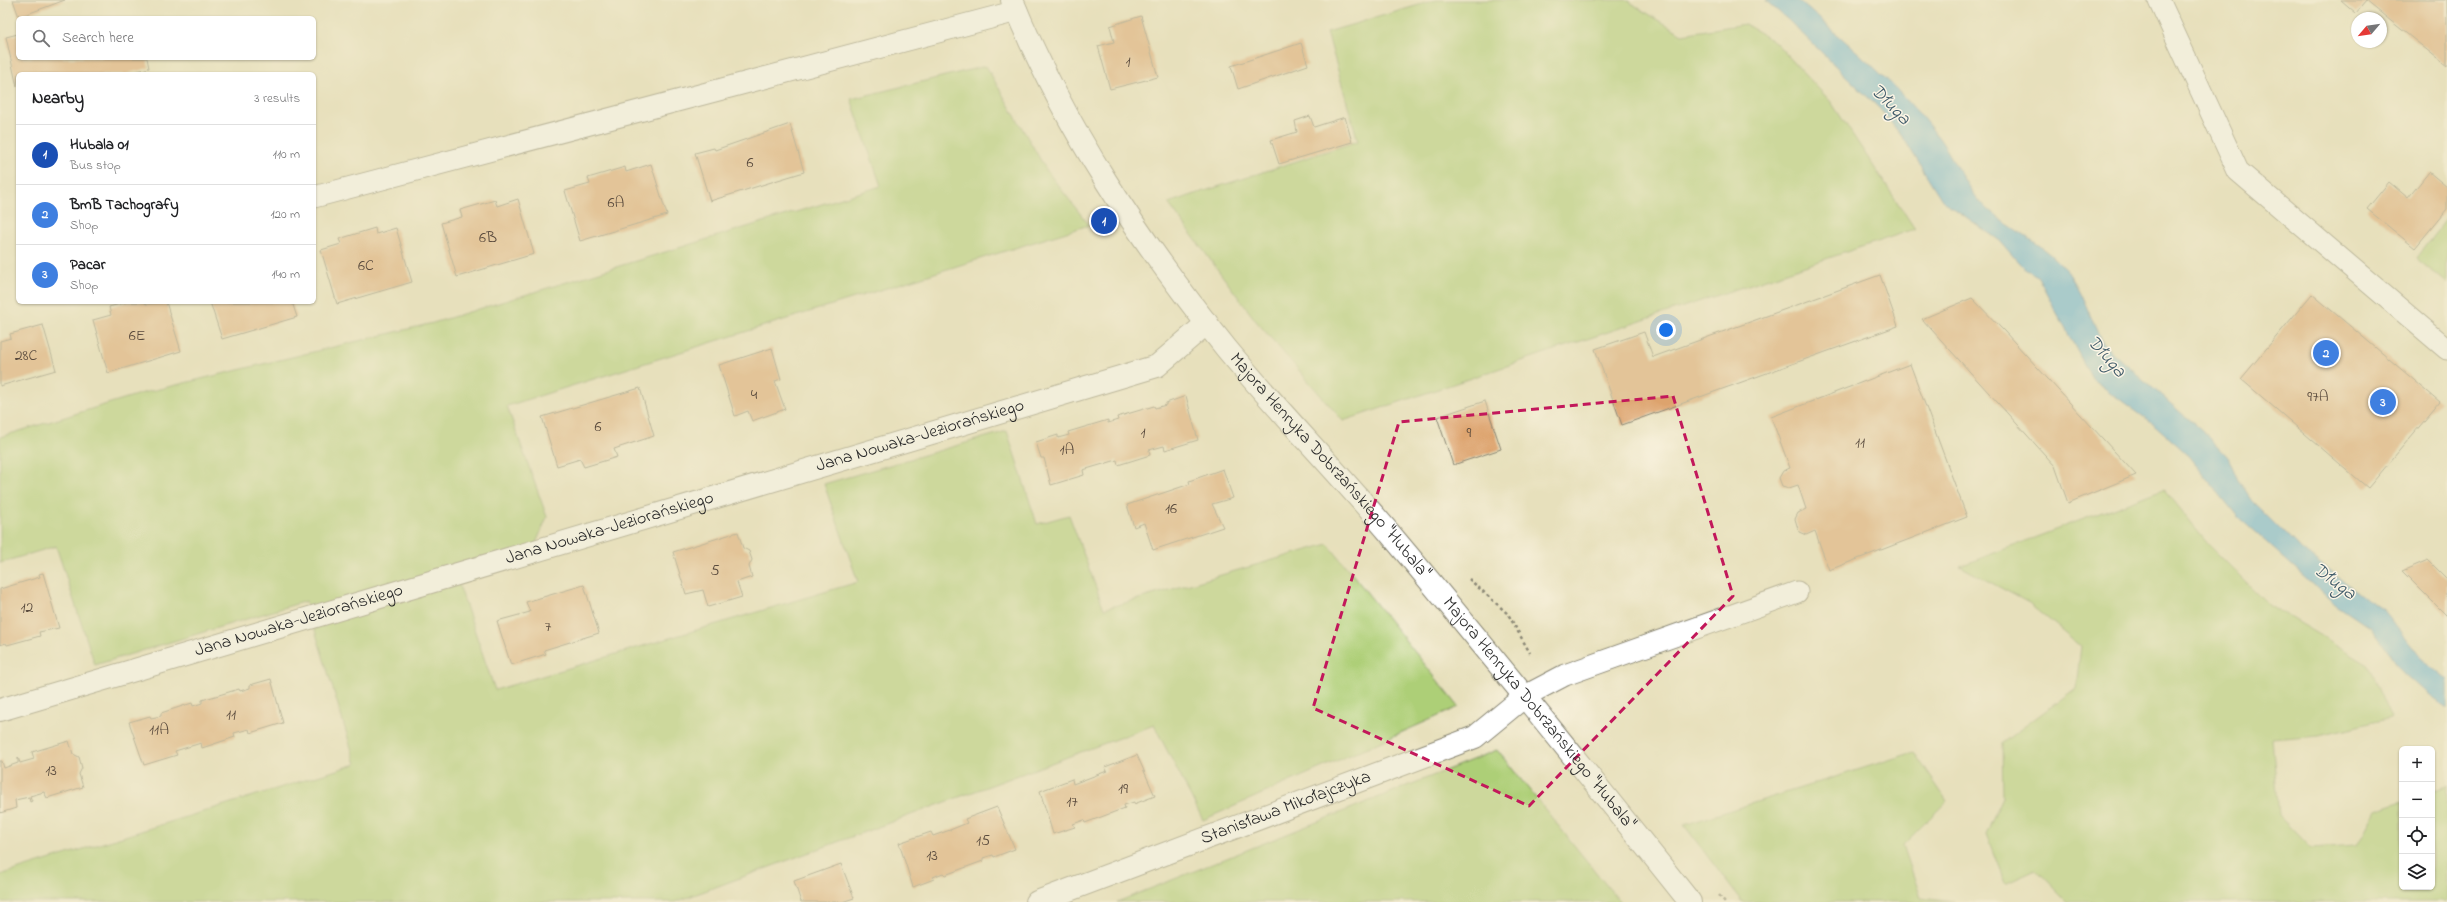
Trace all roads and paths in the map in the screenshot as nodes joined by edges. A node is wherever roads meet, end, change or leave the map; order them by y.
1 (2159, 0) edge
2 (1015, 5) edge
3 (316, 196) edge
4 (1206, 323) junction
5 (2447, 349) edge
6 (1463, 573) dead end
7 (1797, 592) dead end
8 (1527, 646) dead end
9 (1525, 696) junction
10 (0, 710) edge
11 (1037, 902) edge
12 (1690, 902) edge

1 - 5 lane
2 - 3 lane
2 - 4 street, Majora Henryka Dobrzańskiego "Hubala"
4 - 9 street, Majora Henryka Dobrzańskiego "Hubala"
4 - 10 street, Jana Nowaka-Jeziorańskiego
6 - 8 path
7 - 9 lane
9 - 11 street, Stanisława Mikołajczyka
9 - 12 street, Majora Henryka Dobrzańskiego "Hubala"

